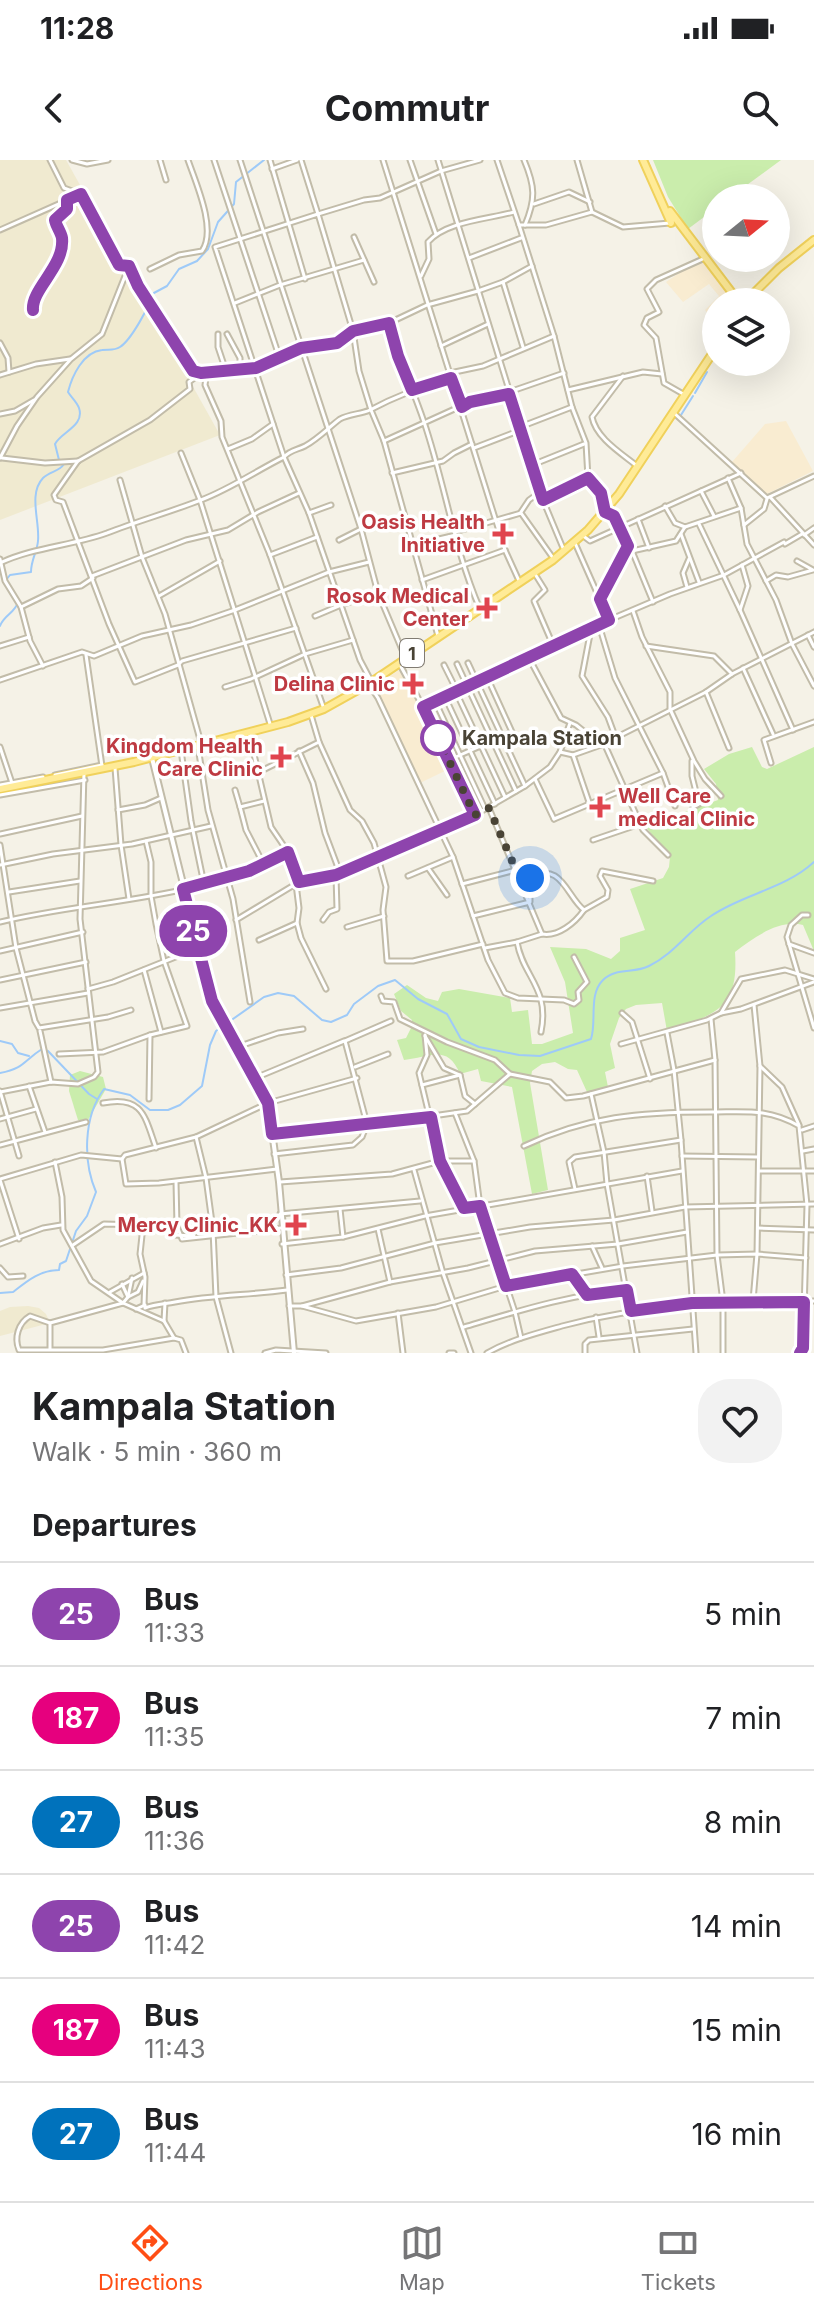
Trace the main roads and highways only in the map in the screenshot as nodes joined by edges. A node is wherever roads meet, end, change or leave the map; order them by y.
1 (643, 160) edge
2 (812, 245) edge
3 (730, 288) edge
4 (757, 288) edge
5 (702, 369) edge
6 (0, 787) edge

1 - 3 main road
2 - 4 main road
5 - 6 main road, 1

